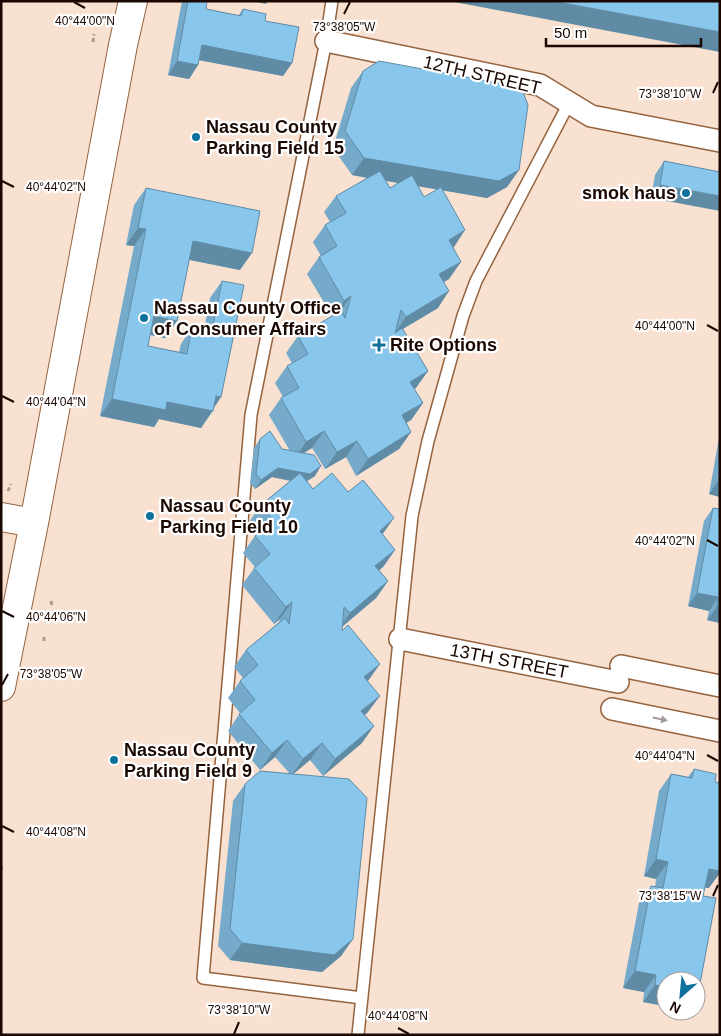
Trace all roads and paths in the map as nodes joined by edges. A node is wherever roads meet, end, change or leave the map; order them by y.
1 (133, 1) edge
2 (332, 1) edge
3 (94, 34) dead end
4 (326, 41) junction
5 (93, 42) dead end
6 (569, 103) junction
7 (720, 141) edge
8 (11, 484) dead end
9 (8, 491) dead end
10 (1, 517) edge
11 (34, 523) junction
12 (52, 601) dead end
13 (52, 606) dead end
14 (400, 639) junction
15 (720, 686) edge
16 (1, 687) edge
17 (612, 709) dead end
18 (720, 731) edge
19 (2, 864) edge
20 (1, 870) edge
21 (362, 998) junction
22 (358, 1035) edge

1 - 11 street
2 - 4 lane
3 - 5 path
4 - 6 street, 12TH STREET
4 - 21 lane
6 - 7 street, 12TH STREET
6 - 14 lane
8 - 9 path
10 - 11 street
11 - 16 street
12 - 13 path
14 - 15 street, 13TH STREET
14 - 21 lane
17 -> 18 street
19 - 20 path
21 - 22 lane

